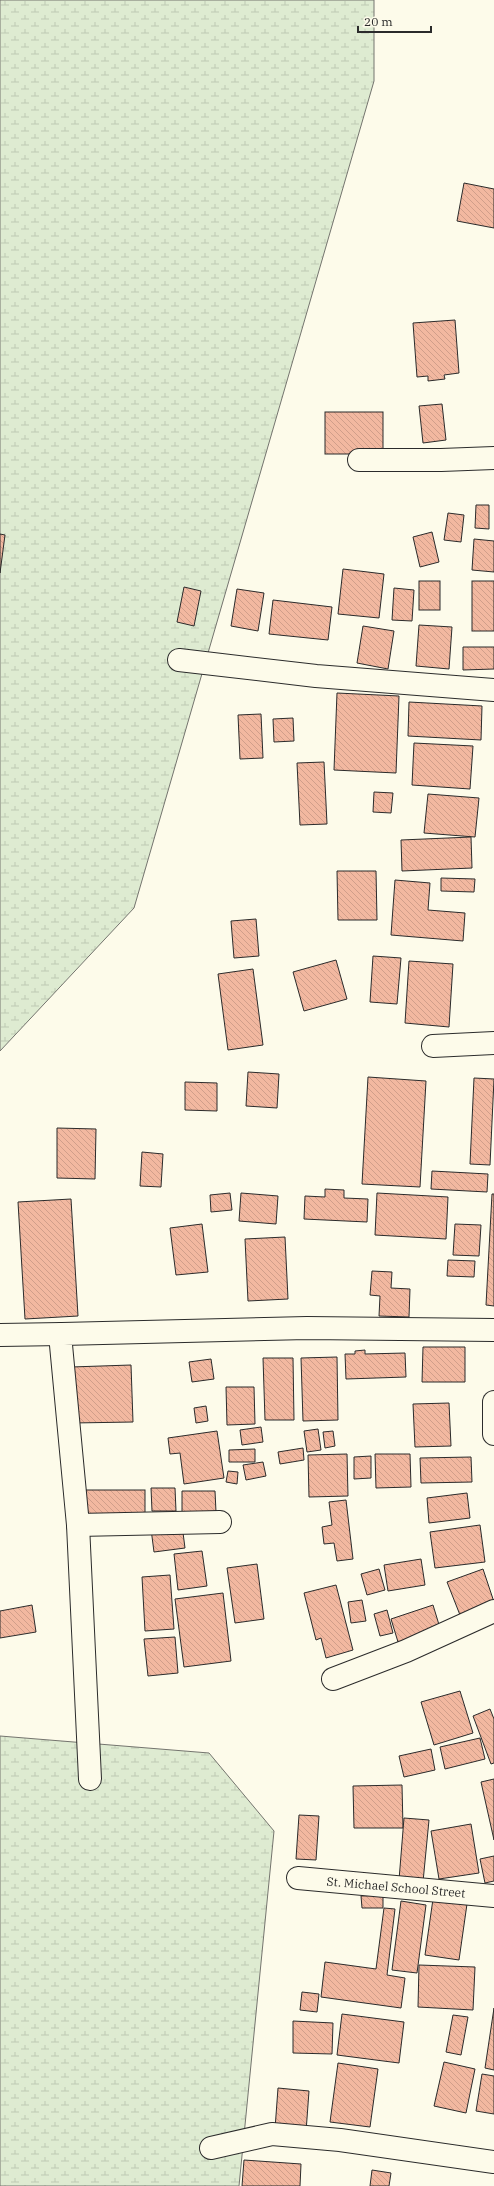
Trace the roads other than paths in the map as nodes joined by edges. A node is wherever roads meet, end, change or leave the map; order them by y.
1 (494, 458) edge
2 (359, 460) dead end
3 (179, 660) dead end
4 (494, 690) edge
5 (494, 1044) edge
6 (433, 1046) dead end
7 (494, 1330) edge
8 (62, 1334) junction
9 (0, 1335) edge
10 (494, 1402) edge
11 (494, 1434) edge
12 (220, 1522) dead end
13 (78, 1525) junction
14 (494, 1611) edge
15 (333, 1680) dead end
16 (90, 1779) dead end
17 (298, 1878) dead end
18 (494, 1896) edge
19 (211, 2148) dead end
20 (494, 2162) edge

1 - 2 street
3 - 4 street
5 - 6 street
7 - 8 street
8 - 9 street
8 - 13 street
10 - 11 street
12 - 13 street
13 - 16 street
14 - 15 street
17 - 18 street, St. Michael School Street
19 - 20 street

